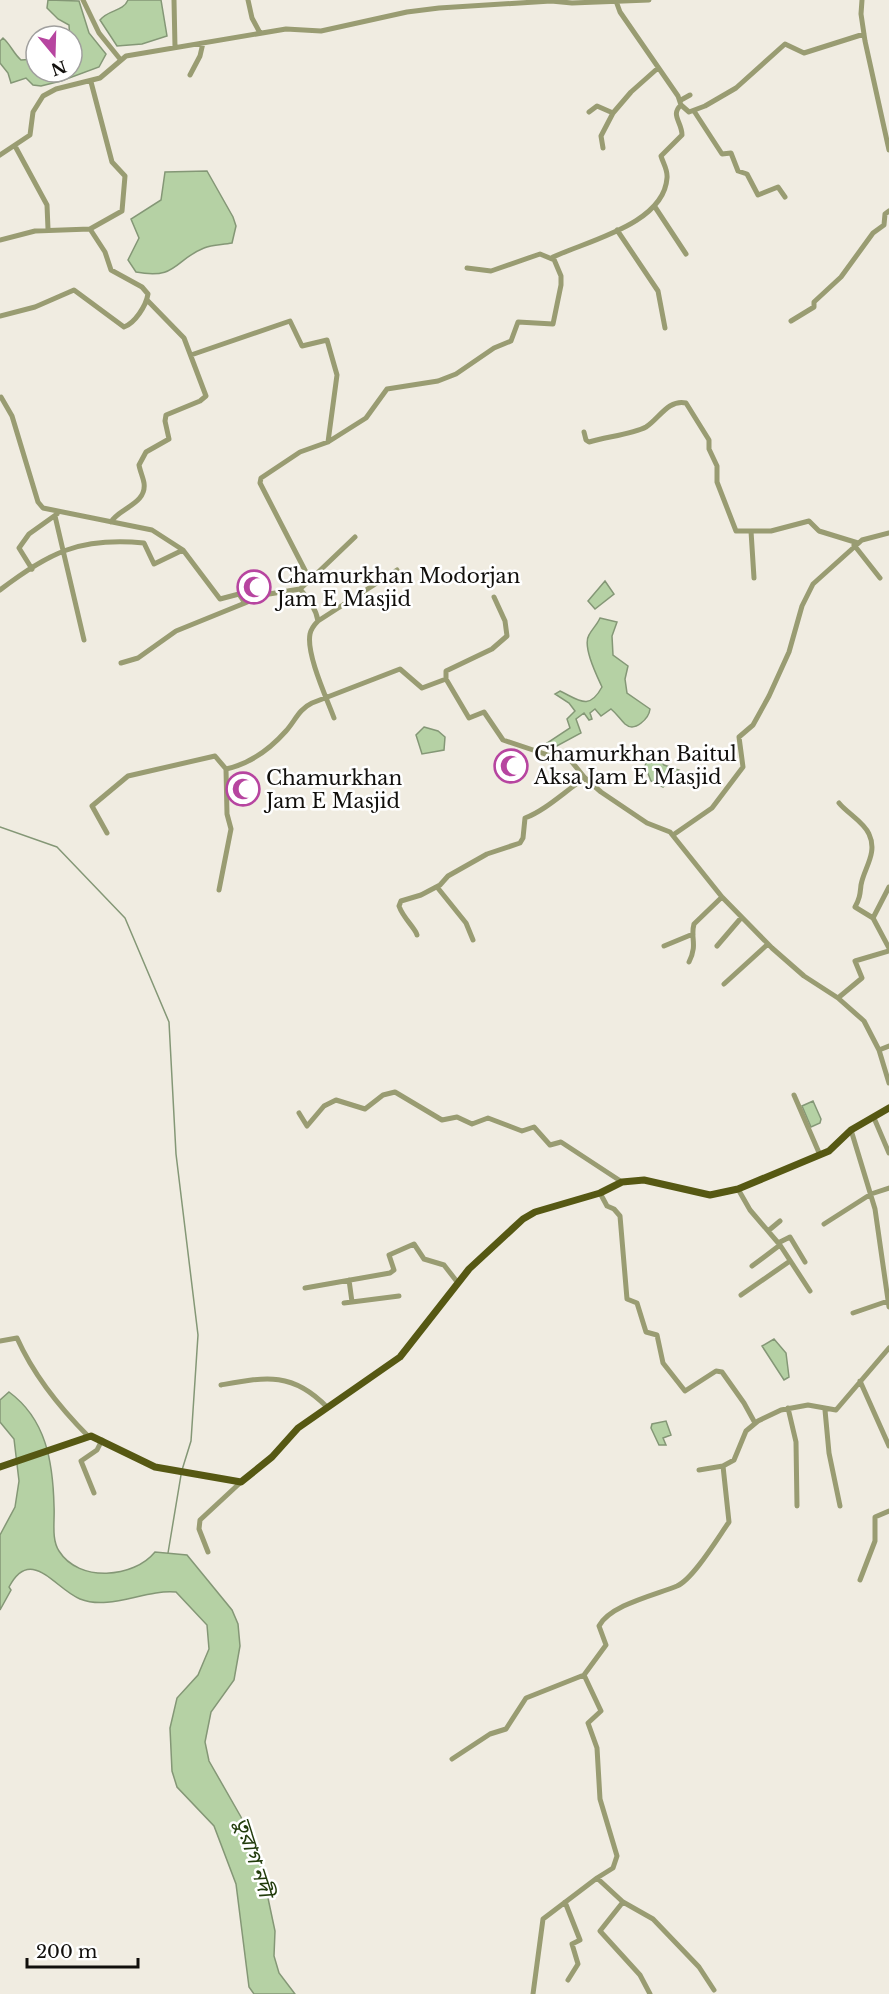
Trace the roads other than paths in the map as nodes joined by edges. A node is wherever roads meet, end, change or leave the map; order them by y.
1 (83, 0) edge
2 (174, 0) edge
3 (248, 0) edge
4 (608, 0) edge
5 (649, 0) edge
6 (862, 0) edge
7 (551, 1) edge
8 (616, 1) edge
9 (260, 33) junction
10 (864, 33) junction
11 (202, 43) junction
12 (175, 47) junction
13 (120, 59) junction
14 (658, 68) junction
15 (190, 75) dead end
16 (92, 82) junction
17 (690, 95) dead end
18 (681, 102) junction
19 (693, 111) junction
20 (589, 112) dead end
21 (613, 113) junction
22 (15, 146) junction
23 (603, 148) dead end
24 (889, 150) edge
25 (0, 155) edge
26 (785, 197) dead end
27 (655, 207) junction
28 (889, 211) edge
29 (48, 229) junction
30 (90, 229) junction
31 (617, 230) junction
32 (0, 240) edge
33 (686, 254) dead end
34 (552, 259) junction
35 (467, 268) dead end
36 (147, 300) junction
37 (0, 316) edge
38 (791, 321) dead end
39 (664, 328) dead end
40 (191, 355) junction
41 (0, 397) edge
42 (584, 432) dead end
43 (328, 442) junction
44 (57, 514) junction
45 (111, 522) junction
46 (751, 531) junction
47 (889, 533) edge
48 (356, 537) dead end
49 (856, 544) junction
50 (183, 550) junction
51 (61, 551) junction
52 (32, 569) junction
53 (397, 570) dead end
54 (754, 578) dead end
55 (880, 578) dead end
56 (310, 580) junction
57 (300, 589) junction
58 (0, 590) edge
59 (494, 597) dead end
60 (245, 603) junction
61 (318, 621) junction
62 (84, 640) dead end
63 (121, 663) dead end
64 (446, 679) junction
65 (327, 698) junction
66 (334, 718) dead end
67 (226, 769) junction
68 (585, 778) junction
69 (839, 803) dead end
70 (107, 833) dead end
71 (673, 835) junction
72 (436, 887) junction
73 (889, 887) edge
74 (219, 890) dead end
75 (722, 897) junction
76 (741, 918) junction
77 (873, 918) junction
78 (693, 934) junction
79 (417, 935) dead end
80 (473, 940) dead end
81 (768, 944) junction
82 (664, 946) dead end
83 (717, 946) dead end
84 (889, 949) edge
85 (689, 962) dead end
86 (724, 984) dead end
87 (838, 998) junction
88 (889, 1046) edge
89 (879, 1050) junction
90 (889, 1083) edge
91 (794, 1095) dead end
92 (889, 1108) edge
93 (299, 1113) dead end
94 (874, 1118) junction
95 (851, 1130) junction
96 (889, 1153) edge
97 (820, 1155) junction
98 (622, 1182) junction
99 (889, 1188) edge
100 (738, 1189) junction
101 (600, 1193) junction
102 (871, 1194) junction
103 (780, 1221) dead end
104 (824, 1224) dead end
105 (768, 1231) junction
106 (779, 1244) junction
107 (790, 1261) junction
108 (805, 1262) dead end
109 (752, 1266) dead end
110 (349, 1280) junction
111 (458, 1283) junction
112 (306, 1288) dead end
113 (888, 1288) edge
114 (810, 1291) dead end
115 (741, 1295) dead end
116 (399, 1296) dead end
117 (888, 1301) edge
118 (352, 1302) junction
119 (344, 1303) dead end
120 (889, 1307) edge
121 (853, 1313) dead end
122 (0, 1341) edge
123 (889, 1348) edge
124 (860, 1381) junction
125 (221, 1385) dead end
126 (327, 1407) junction
127 (788, 1408) junction
128 (825, 1410) junction
129 (755, 1423) junction
130 (89, 1437) junction
131 (102, 1440) junction
132 (889, 1446) edge
133 (723, 1466) junction
134 (0, 1467) edge
135 (699, 1470) dead end
136 (241, 1482) junction
137 (94, 1493) dead end
138 (797, 1506) dead end
139 (840, 1506) dead end
140 (889, 1511) edge
141 (208, 1552) dead end
142 (860, 1580) dead end
143 (584, 1675) junction
144 (452, 1759) dead end
145 (597, 1878) junction
146 (565, 1902) junction
147 (623, 1902) junction
148 (568, 1980) dead end
149 (714, 1990) dead end
150 (533, 1994) edge
151 (650, 1994) edge

1 - 13 street
2 - 12 street
3 - 9 street
4 - 7 street
4 - 8 street
5 - 8 street
6 - 10 street
7 - 9 street
8 - 14 street
9 - 11 street
10 - 19 street
10 - 24 street
11 - 12 street
11 - 15 street
12 - 13 street
13 - 16 street
14 - 18 street
14 - 21 street
16 - 22 street
16 - 30 street
17 - 18 street
18 - 19 street
18 - 27 street
19 - 26 street
20 - 21 street
21 - 23 street
22 - 25 street
22 - 29 street
27 - 31 street
27 - 33 street
28 - 38 street
29 - 30 street
29 - 32 street
30 - 36 street
31 - 34 street
31 - 39 street
34 - 35 street
34 - 43 street
36 - 37 street
36 - 40 street
40 - 43 street
40 - 45 street
41 - 44 street
42 - 46 street
43 - 56 street
44 - 45 street
44 - 51 street
44 - 52 street
45 - 50 street
46 - 49 street
46 - 54 street
47 - 49 street
48 - 56 street
49 - 55 street
49 - 71 street
50 - 51 street
50 - 60 street
51 - 52 street
51 - 62 street
52 - 58 street
53 - 61 street
56 - 57 street
57 - 60 street
57 - 61 street
59 - 64 street
60 - 63 street
61 - 65 street
64 - 65 street
64 - 68 street
65 - 66 street
65 - 67 street
67 - 70 street
67 - 74 street
68 - 71 street
68 - 72 street
69 - 77 street
71 - 75 street
72 - 79 street
72 - 80 street
73 - 77 street
75 - 76 street
75 - 78 street
76 - 81 street
76 - 83 street
77 - 84 street
78 - 82 street
78 - 85 street
81 - 86 street
81 - 87 street
84 - 87 street
87 - 89 street
88 - 89 street
89 - 90 street
91 - 97 street
92 - 94 main road
93 - 98 street
94 - 95 main road
94 - 96 street
95 - 97 main road
95 - 102 street
97 - 100 main road
98 - 100 main road
98 - 101 main road
99 - 102 street
100 - 105 street
101 - 111 main road
101 - 129 street
102 - 104 street
102 - 113 street
103 - 105 street
105 - 106 street
106 - 107 street
106 - 108 street
106 - 109 street
107 - 114 street
107 - 115 street
110 - 111 street
110 - 112 street
110 - 118 street
111 - 126 main road
113 - 117 street
116 - 118 street
117 - 120 street
117 - 121 street
118 - 119 street
122 - 130 street
123 - 124 street
124 - 128 street
124 - 132 street
125 - 126 street
126 - 136 main road
127 - 128 street
127 - 129 street
127 - 138 street
128 - 139 street
129 - 133 street
130 - 131 main road
130 - 134 main road
131 - 136 main road
131 - 137 street
133 - 135 street
133 - 143 street
136 - 141 street
140 - 142 street
143 - 144 street
143 - 145 street
145 - 146 street
145 - 147 street
146 - 148 street
146 - 150 street
147 - 149 street
147 - 151 street

